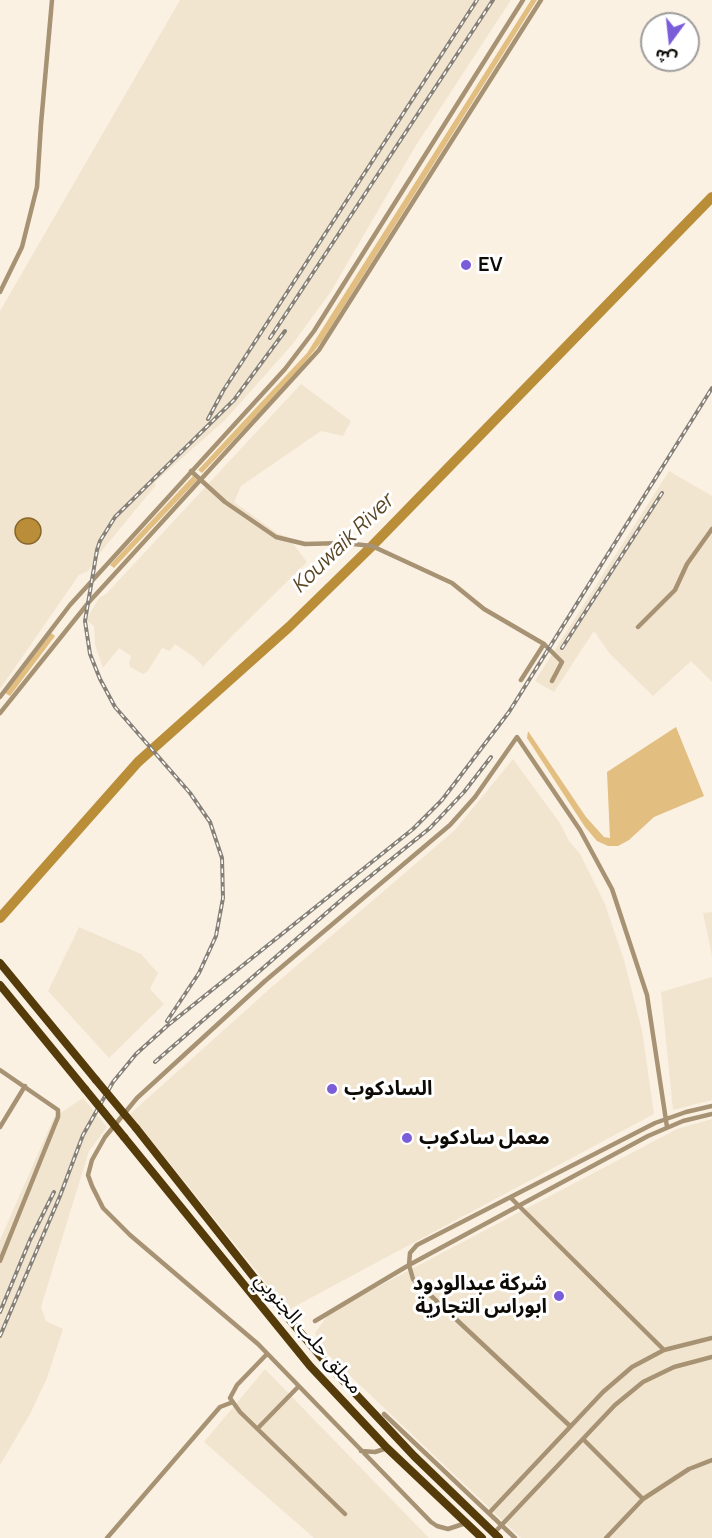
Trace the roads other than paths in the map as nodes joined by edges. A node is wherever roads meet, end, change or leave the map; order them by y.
1 (52, 0) edge
2 (524, 0) edge
3 (541, 0) edge
4 (0, 292) edge
5 (191, 471) junction
6 (201, 480) junction
7 (712, 529) edge
8 (638, 627) dead end
9 (544, 644) junction
10 (520, 680) dead end
11 (552, 681) dead end
12 (0, 697) edge
13 (0, 713) edge
14 (0, 963) edge
15 (0, 985) edge
16 (0, 1070) edge
17 (26, 1086) junction
18 (712, 1106) edge
19 (712, 1114) edge
20 (666, 1118) junction
21 (0, 1127) edge
22 (667, 1127) junction
23 (581, 1162) junction
24 (585, 1170) junction
25 (511, 1198) junction
26 (517, 1205) junction
27 (0, 1261) edge
28 (409, 1265) junction
29 (315, 1321) dead end
30 (712, 1338) edge
31 (664, 1350) junction
32 (267, 1354) junction
33 (712, 1358) edge
34 (298, 1387) junction
35 (233, 1402) junction
36 (384, 1414) dead end
37 (570, 1426) junction
38 (258, 1428) junction
39 (583, 1439) junction
40 (387, 1448) junction
41 (361, 1451) junction
42 (712, 1460) edge
43 (643, 1499) junction
44 (345, 1514) dead end
45 (489, 1514) junction
46 (466, 1523) junction
47 (502, 1525) junction
48 (497, 1536) edge
49 (107, 1538) edge
50 (482, 1538) edge
51 (515, 1538) edge
52 (606, 1538) edge

1 - 4 street
2 - 5 street
3 - 6 street
5 - 6 street
5 - 12 street
6 - 9 street
6 - 13 street
7 - 8 street
9 - 10 street
9 - 11 street
14 - 48 highway, bridge
15 - 40 highway, محلق حلب الجنوبي, bridge
16 - 17 street
17 - 21 street
17 - 27 street
18 - 20 street
19 - 22 street
20 - 22 street
20 - 23 street
20 - 32 street
22 - 24 street
23 - 24 street
23 - 25 street
24 - 26 street
25 - 26 street
25 - 28 street
26 - 28 street
26 - 31 street
28 - 29 street
28 - 37 street
30 - 31 street
31 - 37 street
32 - 34 street
32 - 35 street
33 - 39 street
34 - 38 street
34 - 41 street
35 - 38 street
35 - 49 street
36 - 45 street
37 - 45 street
38 - 44 street
39 - 43 street
39 - 47 street
40 - 41 street
40 - 46 highway, محلق حلب الجنوبي
41 - 46 street
42 - 43 street
43 - 52 street
45 - 47 street
46 - 50 highway, محلق حلب الجنوبي
47 - 48 street
47 - 51 street

